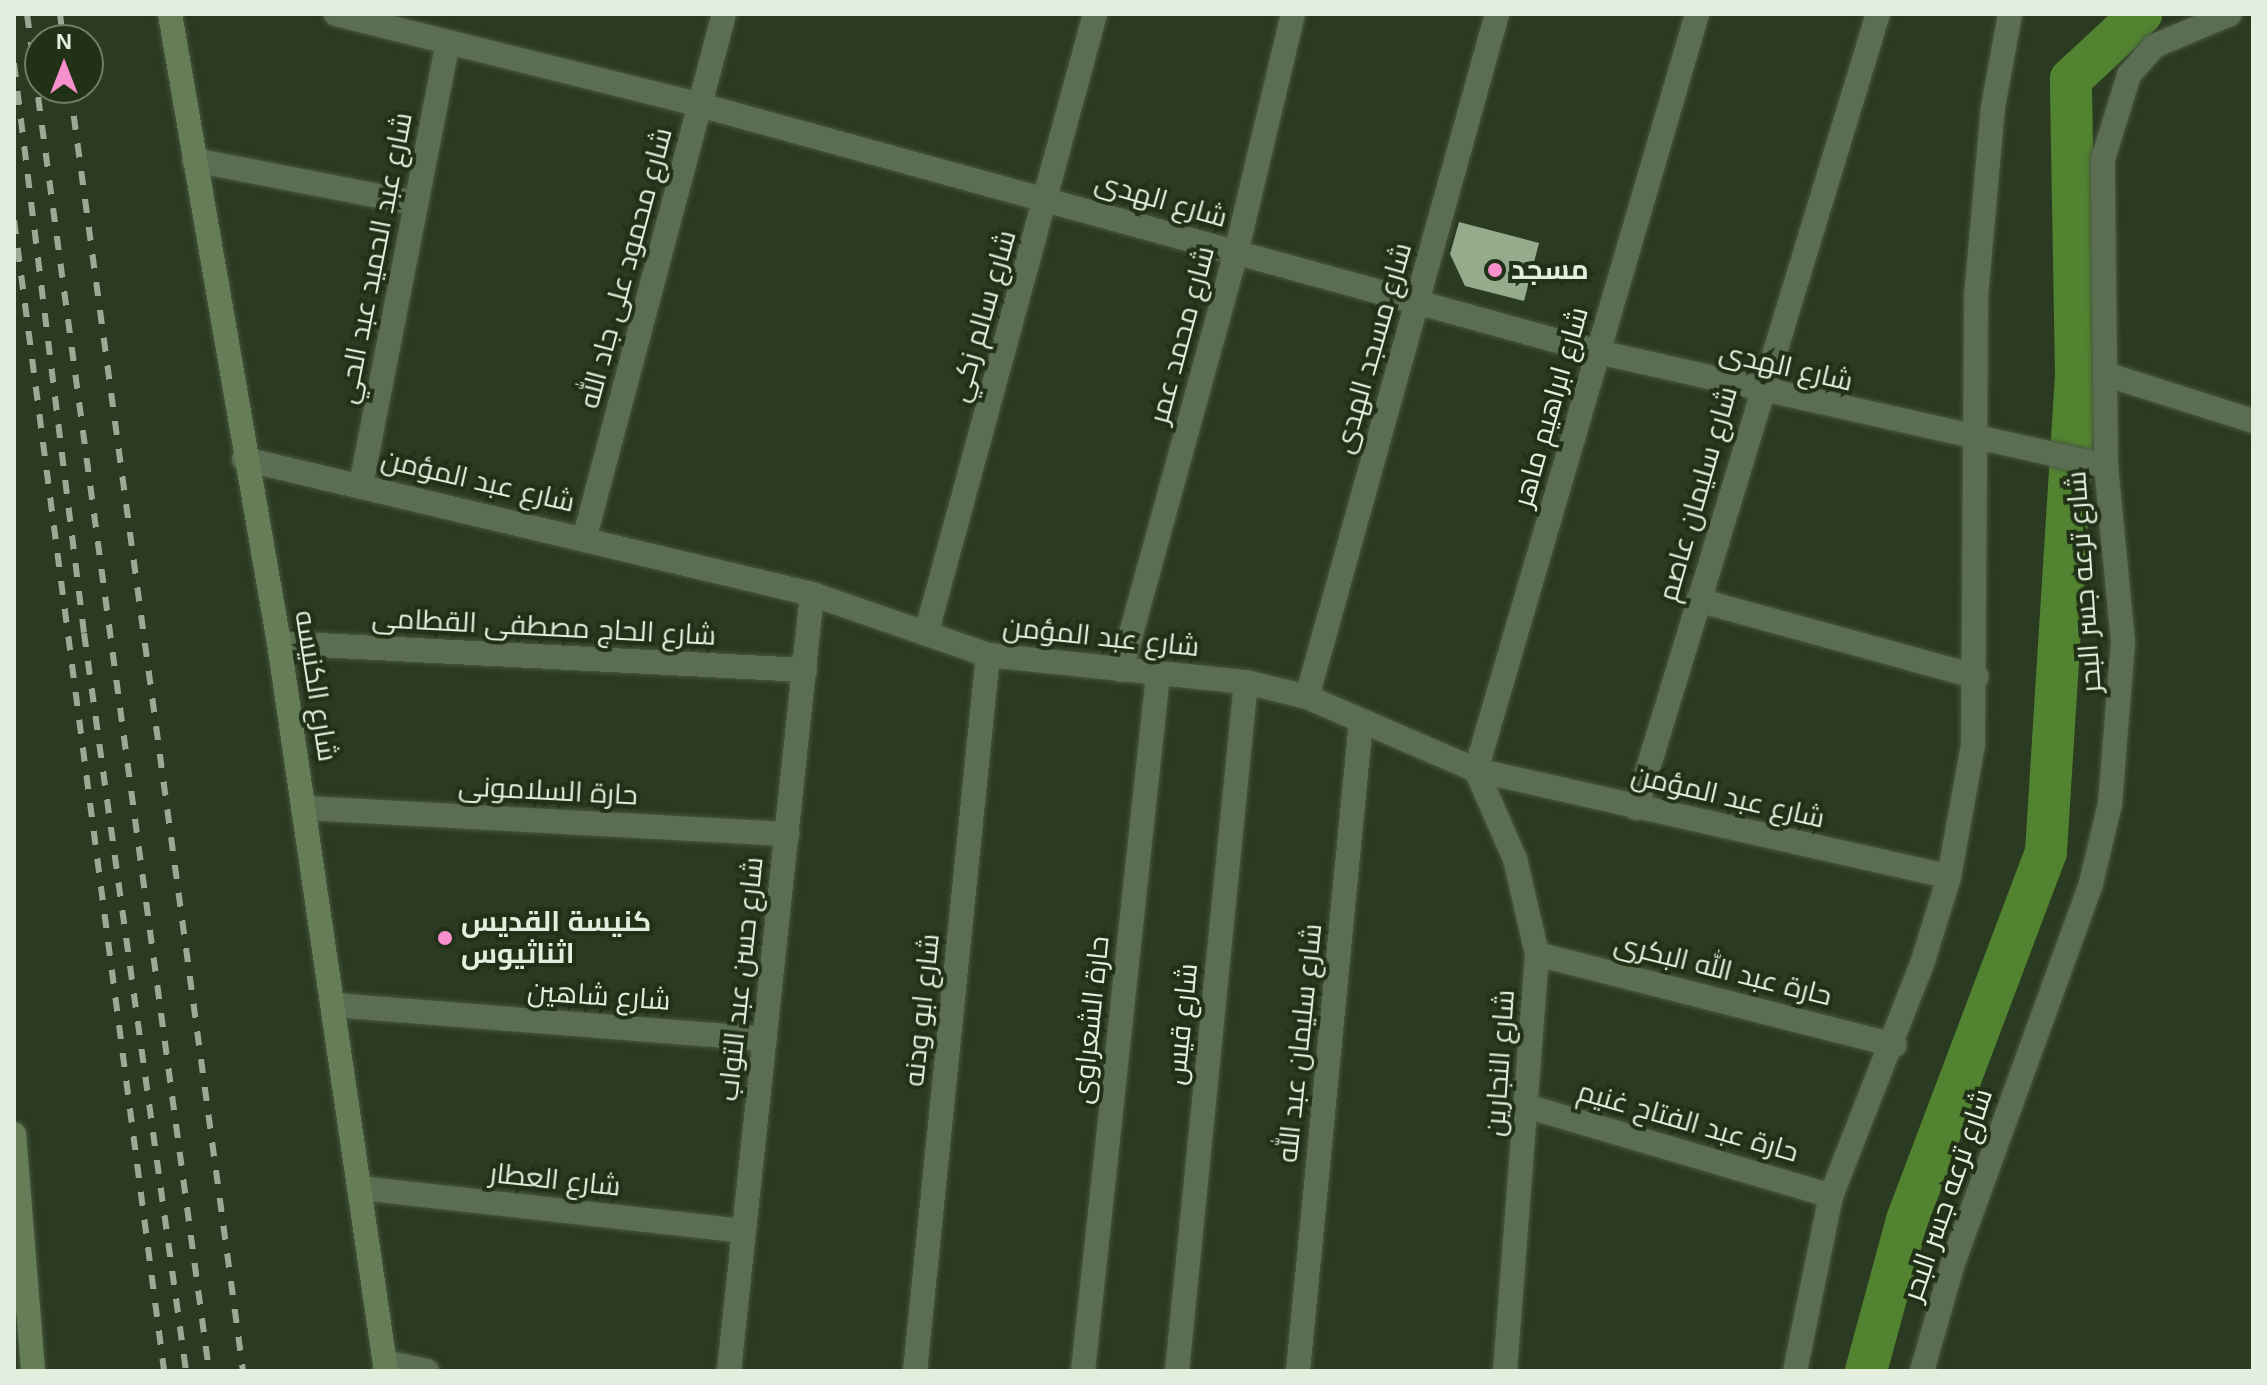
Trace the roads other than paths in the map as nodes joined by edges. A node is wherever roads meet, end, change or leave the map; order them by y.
1 (170, 14) edge
2 (336, 14) edge
3 (724, 14) edge
4 (1095, 14) edge
5 (1293, 14) edge
6 (1497, 14) edge
7 (1697, 14) edge
8 (1878, 14) edge
9 (2009, 14) edge
10 (2230, 14) edge
11 (448, 42) junction
12 (700, 105) junction
13 (194, 160) junction
14 (1047, 199) junction
15 (416, 203) junction
16 (1236, 253) junction
17 (1417, 301) junction
18 (1598, 352) junction
19 (2105, 374) junction
20 (1759, 392) junction
21 (2253, 421) edge
22 (1972, 440) junction
23 (244, 459) junction
24 (2106, 466) junction
25 (361, 485) junction
26 (585, 536) junction
27 (812, 594) junction
28 (1698, 600) junction
29 (926, 634) junction
30 (279, 643) junction
31 (988, 655) junction
32 (805, 670) junction
33 (1121, 670) junction
34 (1158, 675) junction
35 (1977, 677) junction
36 (1246, 682) junction
37 (1307, 697) junction
38 (1361, 721) junction
39 (1476, 770) junction
40 (305, 808) junction
41 (1636, 808) junction
42 (787, 834) junction
43 (1949, 877) junction
44 (1537, 954) junction
45 (333, 1005) junction
46 (765, 1039) junction
47 (1895, 1045) junction
48 (1529, 1107) junction
49 (14, 1134) edge
50 (360, 1188) junction
51 (1831, 1196) junction
52 (744, 1231) junction
53 (22, 1342) edge
54 (386, 1366) edge
55 (33, 1371) edge
56 (427, 1371) edge
57 (729, 1371) edge
58 (915, 1371) edge
59 (1083, 1371) edge
60 (1177, 1371) edge
61 (1298, 1371) edge
62 (1505, 1371) edge
63 (1795, 1371) edge
64 (1922, 1371) edge

1 - 13 main road, شارع الكنيسه
2 - 11 street, شارع الهدى
3 - 12 street, شارع محمود على جاد الله
4 - 14 street, شارع سالم زكي
5 - 16 street, شارع محمد عمر
6 - 17 street, شارع مسجد الهدى
7 - 18 street, شارع ابراهيم ماهر
8 - 20 street, شارع سليمان عاصم
9 - 22 street
10 - 19 street, شارع ترعه جسر البحر
11 - 12 street, شارع الهدى
11 - 15 street, شارع عبد الحميد عبد الحي
12 - 14 street, شارع الهدى
12 - 26 street, شارع محمود على جاد الله
13 - 15 street
13 - 23 main road, شارع الكنيسه
14 - 16 street, شارع الهدى
14 - 29 street, شارع سالم زكي
15 - 25 street, شارع عبد الحميد عبد الحي
16 - 17 street, شارع الهدى
16 - 33 street, شارع محمد عمر
17 - 18 street, شارع الهدى
17 - 37 street, شارع مسجد الهدى
18 - 20 street, شارع الهدى
18 - 39 street, شارع ابراهيم ماهر
19 - 21 street
19 - 24 street, شارع ترعه جسر البحر
20 - 22 street, شارع الهدى
20 - 28 street, شارع سليمان عاصم
22 - 24 street, شارع الهدى
22 - 35 street
23 - 25 street, شارع عبد المؤمن
23 - 30 main road, شارع الكنيسه
24 - 64 street, شارع ترعه جسر البحر
25 - 26 street, شارع عبد المؤمن
26 - 27 street, شارع عبد المؤمن
27 - 29 street, شارع عبد المؤمن
27 - 32 street, شارع حسن عبد التواب
28 - 35 street
28 - 41 street, شارع سليمان عاصم
29 - 31 street, شارع عبد المؤمن
30 - 32 street, شارع الحاج مصطفى القطامى
30 - 40 main road, شارع الكنيسه
31 - 33 street, شارع عبد المؤمن
31 - 58 street, شارع ابو ودنه
32 - 42 street, شارع حسن عبد التواب
33 - 34 street, شارع عبد المؤمن
34 - 36 street, شارع عبد المؤمن
34 - 59 street, حارة الشعراوى
35 - 43 street
36 - 37 street, شارع عبد المؤمن
36 - 60 street, شارع قيس
37 - 38 street, شارع عبد المؤمن
38 - 39 street, شارع عبد المؤمن
38 - 61 street, شارع سليمان عبد الله
39 - 41 street, شارع عبد المؤمن
39 - 44 street, شارع النجارين
40 - 42 street, حارة السلامونى
40 - 45 main road, شارع الكنيسه
41 - 43 street, شارع عبد المؤمن
42 - 46 street, شارع حسن عبد التواب
43 - 47 street
44 - 47 street, حارة عبد الله البكرى
44 - 48 street, شارع النجارين
45 - 46 street, شارع شاهين
45 - 50 main road, شارع الكنيسه
46 - 52 street, شارع حسن عبد التواب
47 - 51 street
48 - 51 street, حارة عبد الفتاح غنيم
48 - 62 street, شارع النجارين
49 - 53 main road
50 - 52 street, شارع العطار
50 - 54 main road, شارع الكنيسه
51 - 63 street
52 - 57 street, شارع حسن عبد التواب
53 - 55 main road
54 - 56 street

